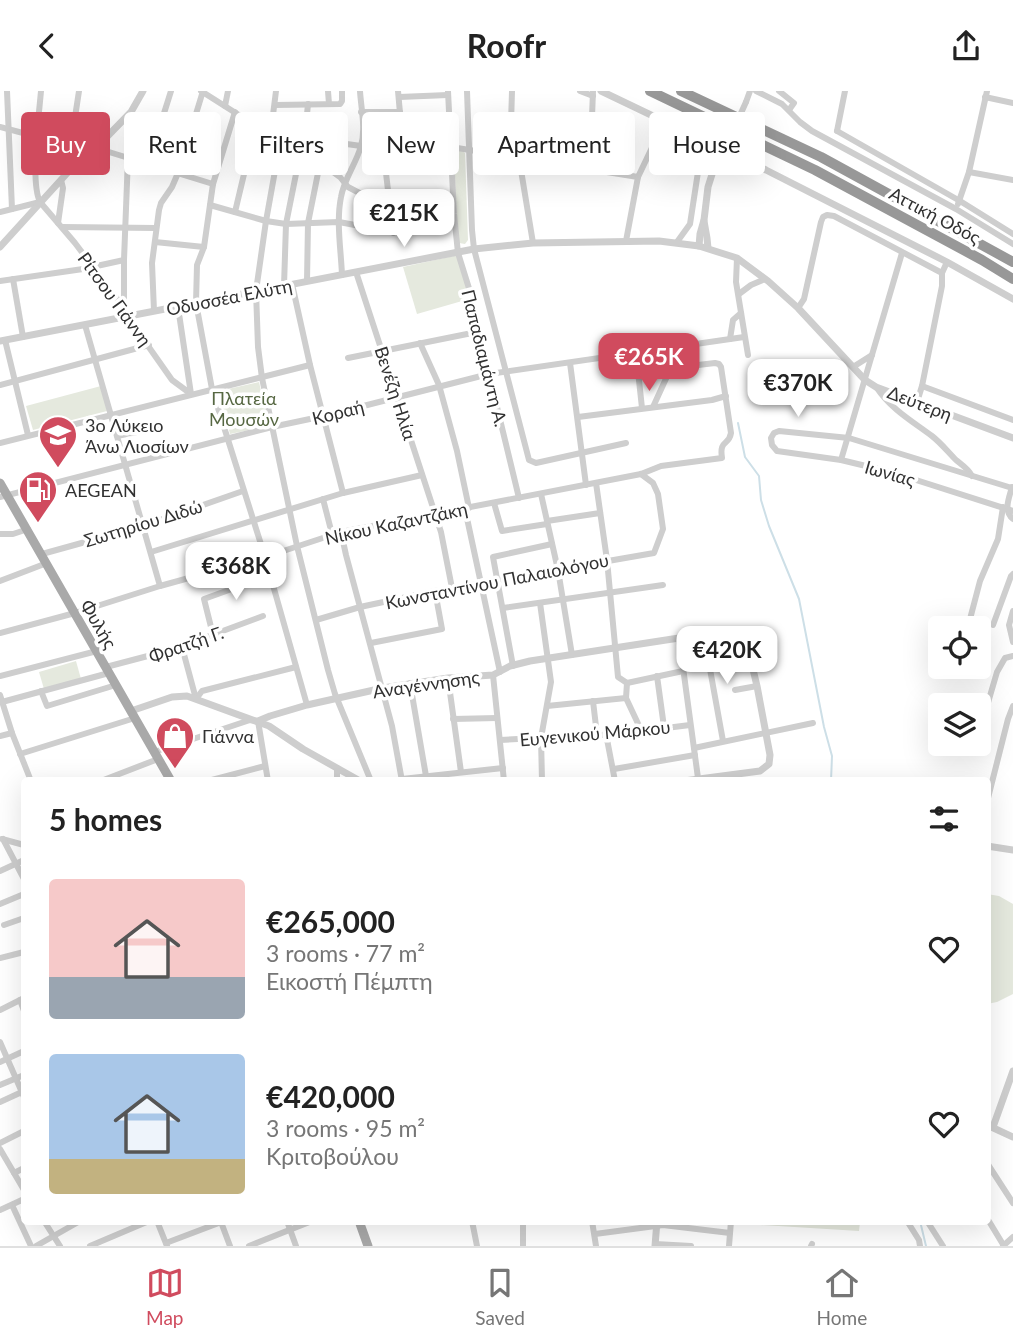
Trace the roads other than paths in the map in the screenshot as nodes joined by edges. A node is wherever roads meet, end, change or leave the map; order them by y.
1 (7, 91) edge
2 (41, 91) edge
3 (79, 91) edge
4 (142, 91) edge
5 (171, 91) edge
6 (202, 91) edge
7 (228, 91) edge
8 (276, 91) edge
9 (328, 91) edge
10 (342, 91) edge
11 (360, 91) edge
12 (467, 91) edge
13 (512, 91) edge
14 (580, 91) edge
15 (601, 91) edge
16 (650, 91) edge
17 (681, 91) edge
18 (750, 91) edge
19 (756, 91) edge
20 (779, 91) edge
21 (845, 91) edge
22 (448, 93) edge
23 (398, 94) edge
24 (593, 94) edge
25 (986, 94) edge
26 (1013, 103) edge
27 (308, 104) junction
28 (329, 104) junction
29 (275, 105) junction
30 (225, 106) junction
31 (789, 110) junction
32 (40, 112) edge
33 (76, 112) edge
34 (164, 112) edge
35 (196, 112) edge
36 (235, 112) joint
37 (274, 112) edge
38 (307, 112) edge
39 (400, 112) edge
40 (449, 112) edge
41 (511, 112) edge
42 (592, 112) edge
43 (650, 112) edge
44 (742, 112) edge
45 (361, 113) joint
46 (0, 127) edge
47 (8, 129) junction
48 (837, 131) junction
49 (21, 132) edge
50 (110, 134) edge
51 (825, 138) junction
52 (348, 144) edge
53 (361, 146) junction
54 (459, 148) edge
55 (469, 149) junction
56 (473, 150) edge
57 (765, 166) edge
58 (969, 172) junction
59 (0, 175) edge
60 (10, 175) junction
61 (36, 175) edge
62 (66, 175) edge
63 (127, 175) edge
64 (176, 175) edge
65 (184, 175) edge
66 (244, 175) edge
67 (274, 175) edge
68 (296, 175) edge
69 (318, 175) edge
70 (337, 175) edge
71 (386, 175) edge
72 (452, 175) edge
73 (522, 175) edge
74 (624, 175) edge
75 (712, 175) edge
76 (638, 177) junction
77 (61, 180) junction
78 (1013, 180) edge
79 (214, 184) junction
80 (345, 184) junction
81 (960, 201) junction
82 (40, 202) junction
83 (210, 205) junction
84 (12, 209) junction
85 (390, 209) junction
86 (956, 209) junction
87 (0, 212) edge
88 (235, 212) junction
89 (266, 221) junction
90 (339, 222) junction
91 (308, 223) junction
92 (286, 224) junction
93 (60, 225) junction
94 (125, 227) junction
95 (156, 228) junction
96 (1013, 234) edge
97 (626, 241) junction
98 (155, 242) junction
99 (677, 242) junction
100 (533, 243) junction
101 (1013, 244) edge
102 (0, 247) edge
103 (204, 247) junction
104 (704, 247) junction
105 (474, 249) junction
106 (458, 253) junction
107 (902, 253) junction
108 (737, 258) junction
109 (124, 260) junction
110 (947, 262) junction
111 (1013, 262) edge
112 (92, 266) junction
113 (942, 273) junction
114 (345, 275) junction
115 (13, 279) junction
116 (765, 279) junction
117 (1013, 279) edge
118 (0, 281) edge
119 (307, 281) junction
120 (288, 285) junction
121 (256, 291) junction
122 (739, 294) junction
123 (1013, 299) edge
124 (196, 303) junction
125 (121, 305) junction
126 (178, 307) junction
127 (798, 308) junction
128 (154, 311) junction
129 (741, 313) junction
130 (127, 316) junction
131 (85, 325) junction
132 (477, 333) junction
133 (23, 337) junction
134 (744, 337) junction
135 (730, 339) junction
136 (3, 341) edge
137 (420, 343) junction
138 (149, 345) junction
139 (382, 351) junction
140 (636, 353) junction
141 (748, 355) dead end
142 (872, 355) junction
143 (348, 358) dead end
144 (95, 360) junction
145 (570, 363) junction
146 (310, 365) junction
147 (853, 367) junction
148 (506, 372) junction
149 (489, 374) junction
150 (262, 378) junction
151 (865, 380) junction
152 (15, 381) junction
153 (0, 385) edge
154 (439, 385) junction
155 (922, 386) junction
156 (876, 387) junction
157 (212, 389) junction
158 (191, 394) junction
159 (726, 396) junction
160 (397, 397) junction
161 (712, 400) junction
162 (917, 402) junction
163 (653, 407) junction
164 (642, 408) junction
165 (728, 410) junction
166 (111, 415) junction
167 (324, 416) junction
168 (578, 418) junction
169 (1013, 420) edge
170 (272, 427) junction
171 (156, 428) dead end
172 (28, 435) junction
173 (117, 436) junction
174 (849, 438) junction
175 (1013, 438) edge
176 (227, 439) junction
177 (0, 443) edge
178 (625, 443) dead end
179 (582, 453) junction
180 (841, 460) junction
181 (125, 465) junction
182 (641, 474) junction
183 (422, 475) junction
184 (972, 476) junction
185 (0, 483) edge
186 (596, 483) junction
187 (586, 485) junction
188 (1013, 487) edge
189 (243, 491) junction
190 (343, 493) junction
191 (541, 494) junction
192 (4, 496) edge
193 (519, 498) junction
194 (323, 499) junction
195 (494, 503) junction
196 (467, 508) junction
197 (1007, 509) edge
198 (290, 510) junction
199 (600, 513) junction
200 (436, 515) junction
201 (1013, 519) edge
202 (254, 521) junction
203 (547, 523) junction
204 (143, 526) junction
205 (28, 529) junction
206 (341, 532) junction
207 (0, 534) edge
208 (332, 534) junction
209 (552, 544) junction
210 (297, 546) junction
211 (151, 552) junction
212 (42, 554) junction
213 (265, 557) junction
214 (607, 561) junction
215 (47, 563) junction
216 (558, 570) junction
217 (1013, 574) edge
218 (270, 575) junction
219 (498, 580) junction
220 (0, 581) edge
221 (480, 583) junction
222 (663, 585) dead end
223 (160, 586) junction
224 (452, 588) junction
225 (435, 591) junction
226 (610, 593) junction
227 (562, 600) junction
228 (540, 603) junction
229 (1000, 604) junction
230 (360, 607) junction
231 (503, 608) junction
232 (75, 613) junction
233 (1012, 613) edge
234 (264, 616) dead end
235 (971, 616) edge
236 (316, 620) junction
237 (993, 625) dead end
238 (0, 633) edge
239 (213, 635) junction
240 (704, 636) junction
241 (679, 638) junction
242 (371, 643) junction
243 (1013, 643) edge
244 (182, 647) junction
245 (615, 649) junction
246 (97, 651) junction
247 (572, 655) junction
248 (1013, 656) edge
249 (1005, 657) junction
250 (547, 659) junction
251 (513, 666) junction
252 (296, 667) junction
253 (108, 670) junction
254 (683, 671) junction
255 (496, 673) junction
256 (0, 676) edge
257 (657, 677) junction
258 (448, 678) junction
259 (410, 683) junction
260 (627, 683) junction
261 (116, 685) junction
262 (757, 686) junction
263 (383, 688) junction
264 (735, 690) dead end
265 (41, 691) junction
266 (991, 693) edge
267 (626, 698) junction
268 (1, 699) edge
269 (196, 699) junction
270 (337, 699) junction
271 (593, 701) junction
272 (307, 705) junction
273 (547, 706) junction
274 (1013, 706) edge
275 (133, 714) junction
276 (239, 714) junction
277 (497, 717) junction
278 (453, 719) junction
279 (258, 721) junction
280 (240, 723) junction
281 (813, 723) dead end
282 (690, 725) junction
283 (664, 727) junction
284 (641, 730) junction
285 (766, 732) junction
286 (12, 733) junction
287 (606, 734) junction
288 (597, 735) junction
289 (0, 736) edge
290 (541, 738) junction
291 (500, 740) junction
292 (723, 741) junction
293 (695, 751) junction
294 (20, 754) junction
295 (156, 755) junction
296 (265, 766) junction
297 (337, 768) junction
298 (503, 768) junction
299 (614, 769) junction
300 (458, 775) edge
301 (426, 776) junction
302 (30, 777) edge
303 (109, 777) edge
304 (169, 777) edge
305 (223, 777) edge
306 (267, 777) edge
307 (337, 777) edge
308 (353, 777) edge
309 (369, 777) edge
310 (401, 777) edge
311 (420, 777) edge
312 (504, 777) edge
313 (542, 777) edge
314 (615, 777) edge
315 (698, 777) edge
316 (707, 777) edge
317 (991, 786) edge
318 (2, 839) edge
319 (21, 844) edge
320 (991, 847) edge
321 (1013, 850) edge
322 (21, 862) edge
323 (0, 871) edge
324 (21, 895) edge
325 (0, 904) edge
326 (21, 919) edge
327 (4, 925) dead end
328 (21, 953) edge
329 (0, 958) edge
330 (21, 1000) edge
331 (0, 1010) edge
332 (0, 1042) edge
333 (21, 1052) edge
334 (4, 1060) edge
335 (1013, 1071) edge
336 (21, 1076) edge
337 (16, 1079) junction
338 (0, 1086) edge
339 (21, 1088) edge
340 (21, 1094) edge
341 (0, 1102) edge
342 (991, 1124) edge
343 (991, 1126) edge
344 (21, 1132) edge
345 (1013, 1137) edge
346 (0, 1143) edge
347 (0, 1149) edge
348 (3, 1164) edge
349 (21, 1170) edge
350 (991, 1170) edge
351 (14, 1173) junction
352 (21, 1186) edge
353 (21, 1200) edge
354 (1013, 1203) edge
355 (12, 1205) junction
356 (0, 1210) edge
357 (21, 1224) edge
358 (991, 1224) edge
359 (21, 1225) edge
360 (46, 1225) edge
361 (73, 1225) edge
362 (140, 1225) edge
363 (158, 1225) edge
364 (215, 1225) edge
365 (223, 1225) edge
366 (288, 1225) edge
367 (302, 1225) edge
368 (360, 1225) edge
369 (473, 1225) edge
370 (523, 1225) edge
371 (593, 1225) edge
372 (651, 1225) edge
373 (657, 1225) edge
374 (665, 1225) edge
375 (731, 1225) edge
376 (910, 1225) edge
377 (930, 1225) edge
378 (290, 1230) junction
379 (730, 1233) junction
380 (594, 1234) junction
381 (53, 1237) junction
382 (1013, 1237) edge
383 (166, 1245) edge
384 (655, 1245) edge
385 (31, 1246) edge
386 (36, 1246) edge
387 (60, 1246) edge
388 (90, 1246) edge
389 (230, 1246) edge
390 (249, 1246) edge
391 (296, 1246) edge
392 (368, 1246) edge
393 (477, 1246) edge
394 (523, 1246) edge
395 (596, 1246) edge
396 (691, 1246) edge
397 (729, 1246) edge
398 (920, 1246) edge
399 (943, 1246) edge
400 (1003, 1246) edge

1 - 47 street
2 - 32 street
3 - 33 street
4 - 50 street
5 - 34 street
6 - 30 street
6 - 35 street
7 - 30 street
8 - 29 street
9 - 28 street
10 - 28 street
11 - 45 street
12 - 55 street
13 - 41 street
14 - 24 street
15 - 43 street
16 - 117 highway, Αττική Οδός
17 - 111 highway, Αττική Οδός
18 - 44 street, bridge
19 - 31 street
20 - 31 street
21 - 48 street
22 - 23 street
22 - 40 street, Παπαδιαμάντη Α.
23 - 39 street
24 - 42 street
25 - 26 street
25 - 58 street
27 - 28 street
27 - 29 street
27 - 38 street
29 - 37 street
30 - 36 street
31 - 51 street
36 - 79 street
45 - 53 street
46 - 47 street
47 - 49 street
47 - 60 street
48 - 51 street
48 - 81 street
51 - 86 street
52 - 53 street
53 - 80 street, Βενέζη Ηλία
54 - 55 street
55 - 56 street
55 - 105 street
57 - 110 street
58 - 78 street
58 - 81 street
59 - 60 street
60 - 84 street
61 - 82 street
62 - 77 street
63 - 94 street
64 - 95 street
65 - 79 street
66 - 88 street
67 - 89 street
68 - 92 street
69 - 91 street
70 - 80 street
71 - 85 street
72 - 106 street, Παπαδιαμάντη Α.
73 - 100 street
74 - 76 street
75 - 104 street
76 - 97 street
76 - 99 street
77 - 82 street
77 - 93 street
79 - 83 street
80 - 85 street
80 - 90 street, Βενέζη Ηλία
81 - 86 street
81 - 96 street
82 - 84 street
82 - 93 street, Ρίτσου Γιάννη
82 - 102 street
83 - 88 street
83 - 103 street
84 - 87 street
85 - 90 street
86 - 101 street
88 - 89 street
89 - 92 street
89 - 121 street
90 - 91 street
90 - 114 street, Βενέζη Ηλία
91 - 92 street
91 - 119 street
92 - 120 street
93 - 94 street
93 - 112 street, Ρίτσου Γιάννη
94 - 95 street
94 - 109 street
95 - 98 street
97 - 99 street, Δεύτερη
97 - 100 street, Δεύτερη
98 - 103 street
98 - 128 street
99 - 104 street, Δεύτερη
100 - 105 street, Δεύτερη
103 - 124 street
104 - 108 street, Δεύτερη
105 - 106 street, Δεύτερη
105 - 148 street
106 - 114 street, Οδυσσέα Ελύτη
106 - 132 street, Παπαδιαμάντη Α.
107 - 113 street
107 - 127 street
107 - 142 street
108 - 116 street, Δεύτερη
108 - 122 street
109 - 112 street
109 - 125 street
110 - 113 street
110 - 123 street
112 - 115 street
112 - 125 street, Ρίτσου Γιάννη
113 - 155 street
114 - 119 street, Οδυσσέα Ελύτη
114 - 139 street, Βενέζη Ηλία
115 - 118 street
115 - 133 street
116 - 122 street
116 - 127 street, Δεύτερη
119 - 120 street, Οδυσσέα Ελύτη
120 - 121 street, Οδυσσέα Ελύτη
120 - 146 street
121 - 124 street, Οδυσσέα Ελύτη
121 - 150 street
122 - 129 street
124 - 126 street, Οδυσσέα Ελύτη
124 - 157 street
125 - 130 street, Ρίτσου Γιάννη
126 - 128 street, Οδυσσέα Ελύτη
126 - 158 street
127 - 147 street, Δεύτερη
128 - 130 street, Οδυσσέα Ελύτη
129 - 134 street
129 - 135 street
130 - 131 street, Οδυσσέα Ελύτη
130 - 138 street, Ρίτσου Γιάννη
131 - 133 street, Οδυσσέα Ελύτη
131 - 144 street
132 - 137 street
132 - 149 street, Παπαδιαμάντη Α.
133 - 136 street, Οδυσσέα Ελύτη
134 - 135 street, Κοραή
134 - 141 street
135 - 140 street, Κοραή
136 - 152 street
137 - 139 street
137 - 154 street
138 - 144 street
138 - 158 street, Ρίτσου Γιάννη
139 - 143 street
139 - 160 street, Βενέζη Ηλία
140 - 145 street, Κοραή
140 - 164 street
142 - 147 street
142 - 151 street
144 - 152 street
144 - 166 street
145 - 148 street, Κοραή
145 - 168 street
146 - 150 street
146 - 167 street
147 - 151 street, Δεύτερη
148 - 149 street, Κοραή
148 - 179 street
149 - 154 street, Κοραή
149 - 193 street, Παπαδιαμάντη Α.
150 - 157 street
150 - 170 street
151 - 156 street, Δεύτερη
151 - 174 street
152 - 153 street
152 - 172 street
154 - 160 street, Κοραή
154 - 196 street
155 - 162 street
155 - 169 street
156 - 162 street, Δεύτερη
156 - 184 street
157 - 158 street
157 - 176 street
158 - 166 street
159 - 161 street
159 - 163 street
159 - 165 street
160 - 167 street, Κοραή
160 - 183 street, Βενέζη Ηλία
161 - 163 street
161 - 165 street
162 - 175 street, Δεύτερη
163 - 164 street
164 - 168 street
165 - 182 street, Νίκου Καζαντζάκη
166 - 172 street
166 - 173 street
167 - 170 street, Κοραή
167 - 190 street
168 - 179 street
170 - 176 street, Κοραή
170 - 198 street
171 - 173 street
172 - 177 street
173 - 181 street
174 - 180 street
174 - 180 street, Ιωνίας
174 - 184 street
176 - 181 street, Κοραή
176 - 189 street
178 - 179 street
179 - 187 street
180 - 197 street, Ιωνίας
181 - 192 street, Κοραή
181 - 204 street
182 - 186 street, Νίκου Καζαντζάκη
182 - 214 street, Κωνσταντίνου Παλαιολόγου
183 - 190 street
183 - 200 street, Βενέζη Ηλία
184 - 188 street
185 - 192 main road, Φυλής
186 - 187 street, Νίκου Καζαντζάκη
186 - 199 street
187 - 191 street, Νίκου Καζαντζάκη
188 - 197 street
189 - 202 street
189 - 204 street, Σωτηρίου Διδώ
190 - 194 street
191 - 193 street, Νίκου Καζαντζάκη
191 - 203 street
192 - 205 main road, Φυλής
193 - 195 street, Νίκου Καζαντζάκη
194 - 198 street
194 - 208 street
195 - 196 street, Νίκου Καζαντζάκη
195 - 203 street
196 - 200 street, Νίκου Καζαντζάκη
196 - 221 street
197 - 201 street
197 - 235 street
198 - 202 street
198 - 210 street
199 - 203 street
199 - 214 street
200 - 206 street, Νίκου Καζαντζάκη
200 - 224 street, Βενέζη Ηλία
202 - 211 street
202 - 213 street
203 - 209 street
204 - 211 street
204 - 212 street, Σωτηρίου Διδώ
205 - 207 street
205 - 212 main road, Φυλής
206 - 208 street, Νίκου Καζαντζάκη
206 - 230 street
208 - 210 street, Νίκου Καζαντζάκη
209 - 216 street
209 - 219 street
210 - 213 street, Νίκου Καζαντζάκη
210 - 236 street
211 - 223 street
212 - 215 main road, Φυλής
213 - 218 street
213 - 223 street, Νίκου Καζαντζάκη
214 - 216 street, Κωνσταντίνου Παλαιολόγου
214 - 226 street
215 - 220 street
215 - 232 main road, Φυλής
216 - 219 street, Κωνσταντίνου Παλαιολόγου
216 - 227 street
217 - 229 street
218 - 239 street
218 - 252 street
219 - 221 street, Κωνσταντίνου Παλαιολόγου
219 - 231 street
221 - 224 street, Κωνσταντίνου Παλαιολόγου
221 - 255 street
222 - 226 street
223 - 232 street, Νίκου Καζαντζάκη
224 - 225 street, Κωνσταντίνου Παλαιολόγου
225 - 230 street, Κωνσταντίνου Παλαιολόγου
225 - 242 street
226 - 227 street
226 - 245 street
227 - 228 street
227 - 247 street
228 - 231 street
228 - 250 street
229 - 233 street
229 - 237 street
230 - 236 street, Κωνσταντίνου Παλαιολόγου
230 - 242 street
231 - 251 street
232 - 238 street, Νίκου Καζαντζάκη
232 - 246 main road, Φυλής
233 - 243 street
234 - 239 street, Φρατζή Γ.
236 - 270 street
239 - 244 street, Φρατζή Γ.
240 - 241 street, Αναγέννησης
240 - 262 street, Αναγέννησης
240 - 292 street
241 - 245 street, Αναγέννησης
241 - 254 street
242 - 263 street
243 - 249 street
244 - 253 street, Φρατζή Γ.
244 - 269 street
245 - 247 street, Αναγέννησης
245 - 260 street
246 - 253 main road, Φυλής
246 - 256 street
247 - 250 street, Αναγέννησης
248 - 249 street
249 - 266 street
250 - 251 street, Αναγέννησης
250 - 273 street
251 - 255 street, Αναγέννησης
252 - 269 street
252 - 272 street
253 - 261 main road, Φυλής
253 - 265 street, Φρατζή Γ.
254 - 257 street
254 - 282 street
255 - 258 street, Αναγέννησης
255 - 277 street
257 - 260 street
257 - 283 street
258 - 259 street, Αναγέννησης
258 - 278 street
259 - 263 street, Αναγέννησης
259 - 301 street
260 - 267 street
261 - 265 street
261 - 275 main road, Φυλής
262 - 264 street
262 - 285 street
263 - 270 street, Αναγέννησης
263 - 310 street
265 - 268 street, Φρατζή Γ.
267 - 271 street
267 - 284 street
268 - 286 street
269 - 275 street
269 - 276 street
270 - 272 street, Αναγέννησης
270 - 309 street
271 - 273 street
271 - 288 street
272 - 279 street, Αναγέννησης
273 - 290 street
274 - 317 street
275 - 294 street
275 - 295 main road, Φυλής
276 - 279 street
276 - 280 street
277 - 278 street
277 - 291 street
278 - 300 street
279 - 280 street, Αναγέννησης
279 - 296 street
279 - 297 street
280 - 295 street, Αναγέννησης
281 - 285 street
282 - 283 street, Ευγενικού Μάρκου
282 - 293 street
283 - 284 street, Ευγενικού Μάρκου
284 - 287 street, Ευγενικού Μάρκου
285 - 292 street
285 - 316 street
286 - 289 street
286 - 294 street
287 - 288 street, Ευγενικού Μάρκου
287 - 299 street
288 - 290 street, Ευγενικού Μάρκου
290 - 291 street, Ευγενικού Μάρκου
290 - 313 street
291 - 298 street
292 - 293 street
293 - 299 street
293 - 315 street
294 - 302 street
295 - 303 street, Αναγέννησης
295 - 304 main road, Φυλής
296 - 305 street
296 - 306 street
297 - 307 street
297 - 308 street
298 - 300 street
298 - 312 street
299 - 314 street
300 - 301 street
301 - 311 street
318 - 319 street
318 - 322 street
320 - 321 street
322 - 323 street
324 - 325 street
326 - 327 street
328 - 329 street
330 - 331 street
332 - 334 street
333 - 334 street
334 - 337 street
335 - 342 street
336 - 337 street
337 - 338 street
337 - 339 street
340 - 341 street
343 - 345 street
344 - 346 street
347 - 348 street
348 - 351 street
349 - 351 street
350 - 354 street
351 - 352 street
353 - 355 street
355 - 356 street
355 - 357 street
358 - 400 street
359 - 385 street
360 - 381 street
361 - 381 street
362 - 388 street
363 - 383 street
364 - 383 street
365 - 389 street
366 - 378 street
367 - 378 street
368 - 392 main road
369 - 393 street
370 - 394 street
371 - 380 street
372 - 380 street
373 - 384 street
374 - 379 street
375 - 379 street
376 - 398 street
377 - 399 street
378 - 390 street
378 - 391 street
379 - 397 street
380 - 395 street
381 - 386 street
381 - 387 street
382 - 400 street
384 - 396 street

